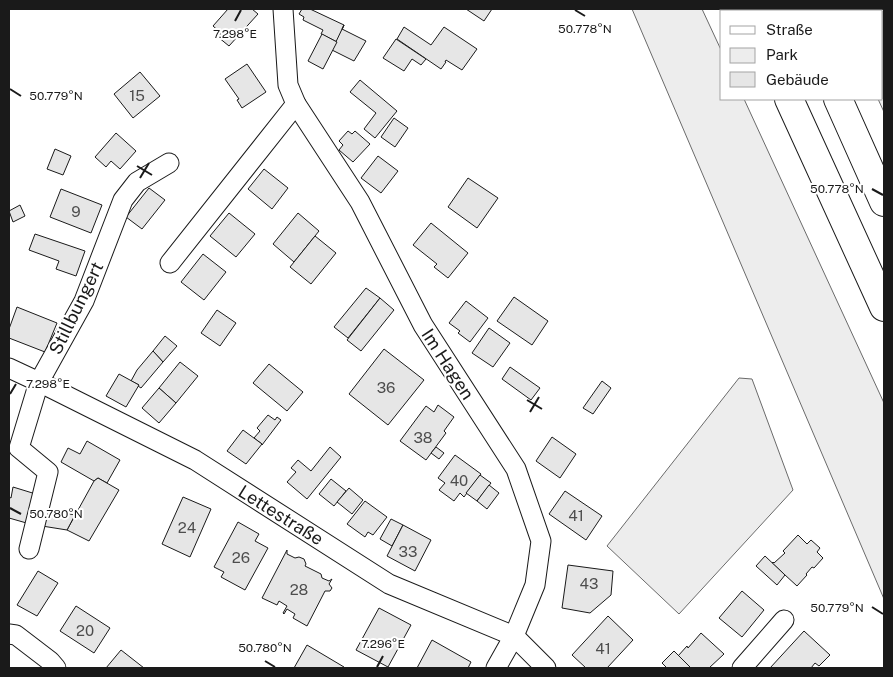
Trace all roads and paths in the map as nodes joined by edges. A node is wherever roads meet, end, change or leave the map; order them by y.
1 (283, 9) edge
2 (789, 100) edge
3 (838, 100) edge
4 (296, 104) junction
5 (169, 163) dead end
6 (884, 202) edge
7 (170, 263) dead end
8 (884, 307) edge
9 (9, 368) edge
10 (39, 382) junction
11 (29, 549) dead end
12 (784, 620) dead end
13 (9, 634) edge
14 (514, 636) junction
15 (56, 668) edge
16 (496, 668) edge
17 (546, 668) edge
18 (742, 668) edge

1 - 4 street, Im Hagen
2 - 8 highway
3 - 6 highway
4 - 7 street
4 - 14 street, Im Hagen
5 - 10 street, Stillbungert
9 - 10 street, Lettestraße
10 - 11 street, Stillbungert
10 - 14 street, Lettestraße
12 - 18 street
13 - 15 street
14 - 16 street, Im Hagen
14 - 17 street, Lettestraße

